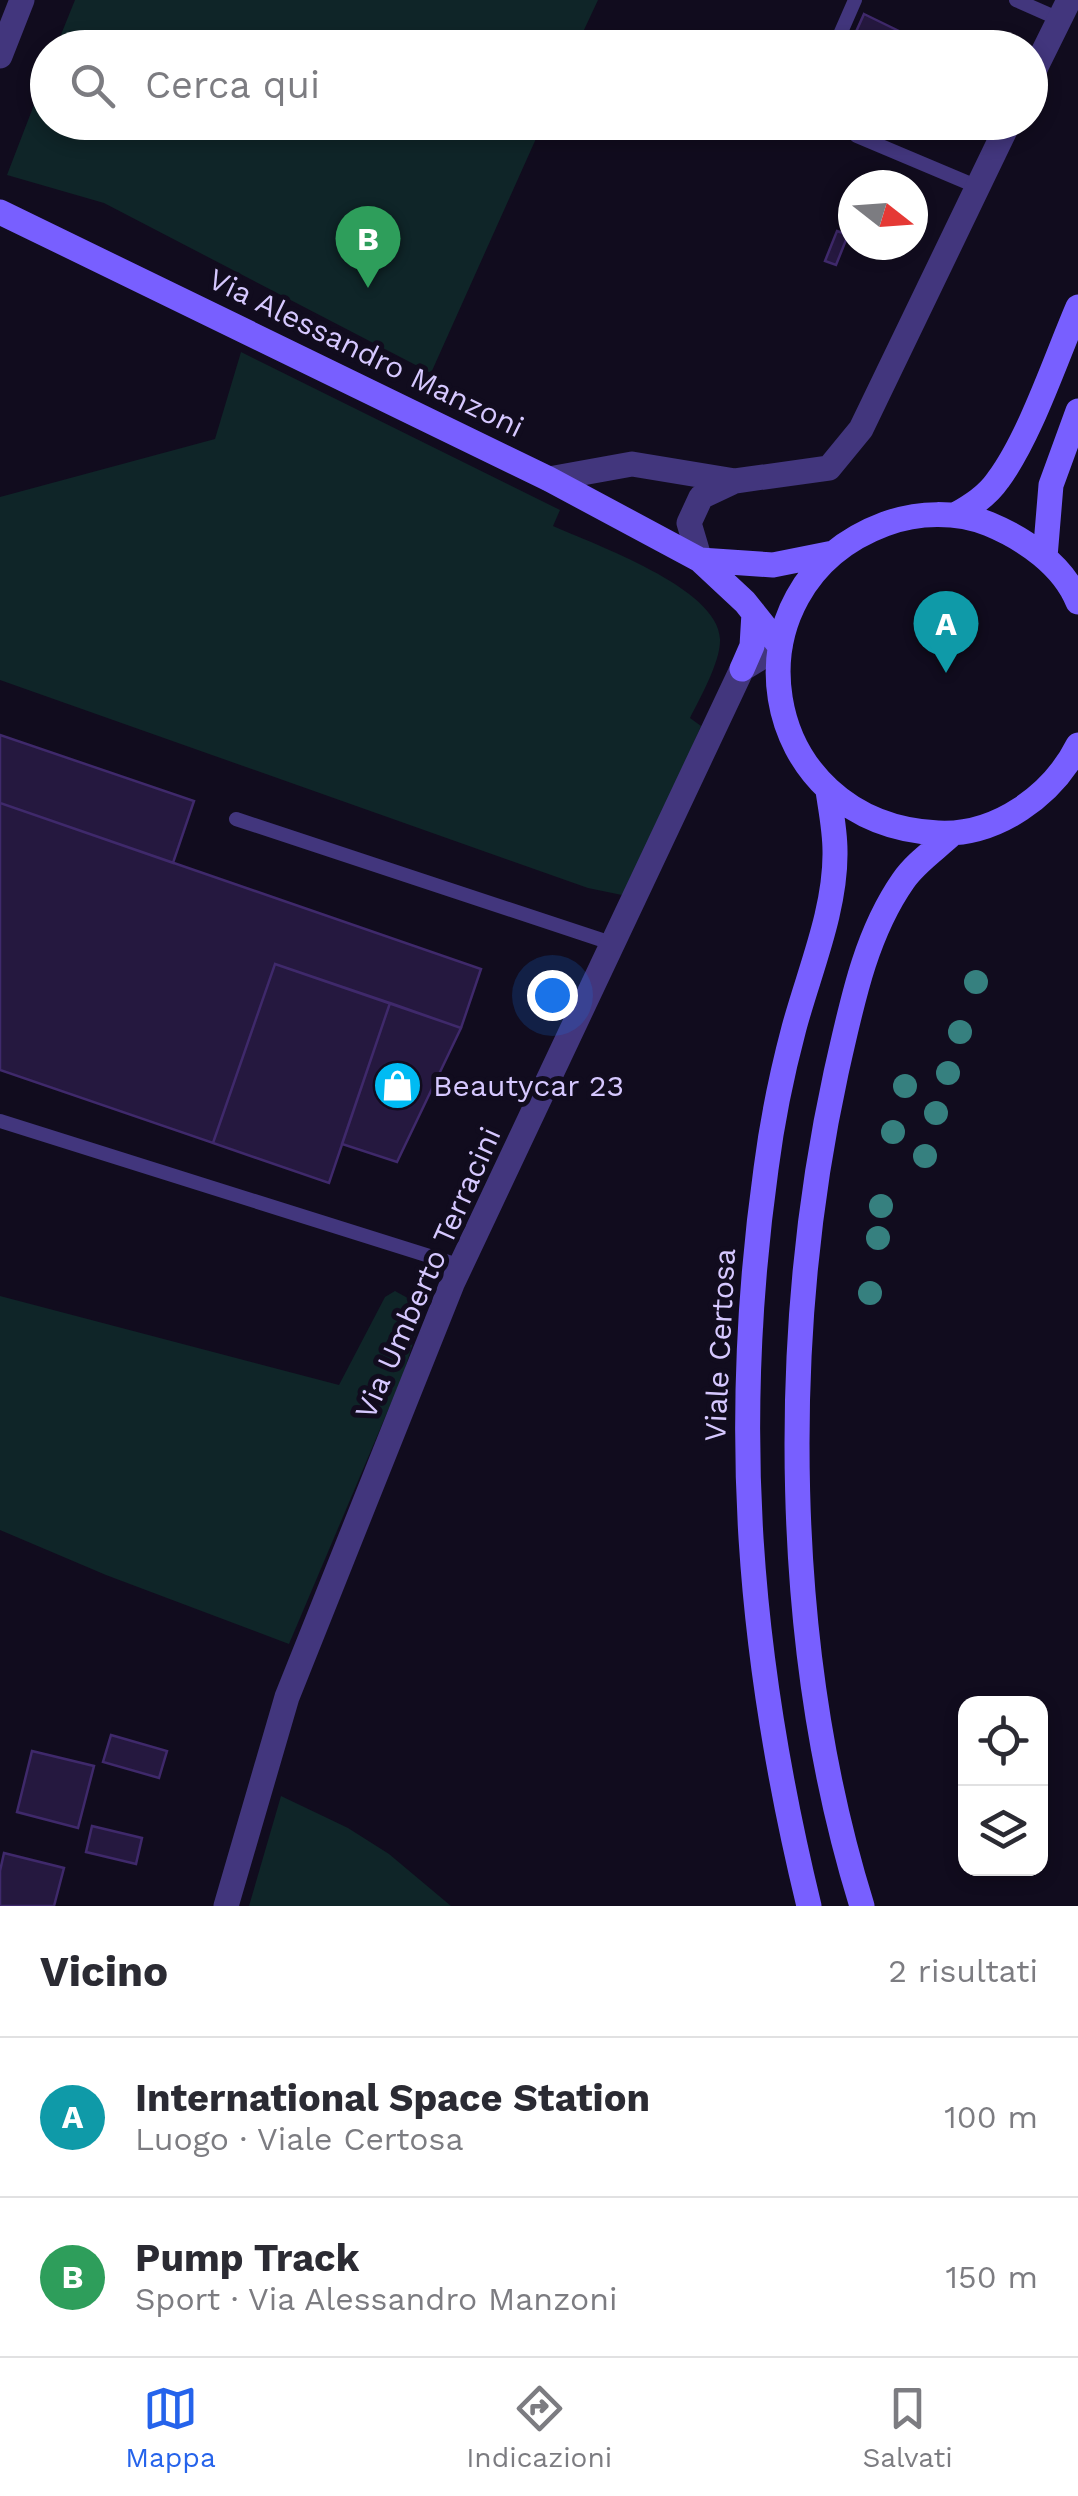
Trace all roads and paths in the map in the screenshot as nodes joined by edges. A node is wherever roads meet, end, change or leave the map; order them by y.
1 (22, 0) edge
2 (855, 0) edge
3 (1016, 0) edge
4 (1064, 10) edge
5 (842, 30) edge
6 (1048, 42) edge
7 (0, 56) edge
8 (866, 140) edge
9 (1001, 140) edge
10 (978, 187) junction
11 (0, 212) edge
12 (1078, 307) edge
13 (1078, 412) edge
14 (549, 478) junction
15 (735, 481) junction
16 (955, 515) junction
17 (834, 553) junction
18 (1045, 557) junction
19 (700, 560) junction
20 (1078, 602) edge
21 (754, 614) junction
22 (780, 646) junction
23 (742, 669) junction
24 (1078, 745) edge
25 (828, 791) junction
26 (236, 819) dead end
27 (952, 834) junction
28 (614, 944) junction
29 (0, 1120) edge
30 (461, 1266) junction
31 (226, 1906) edge
32 (808, 1906) edge
33 (862, 1906) edge

1 - 7 street
2 - 5 lane
3 - 4 lane
4 - 6 street
8 - 10 lane
9 - 10 street
10 - 15 street
11 - 14 main road, Via Alessandro Manzoni
12 - 16 main road
13 - 18 main road
14 - 15 street
14 - 19 main road, Via Alessandro Manzoni
15 - 19 street
16 - 17 main road
16 - 18 main road
17 - 19 main road, Via Alessandro Manzoni
17 - 22 main road
18 - 20 main road
19 - 21 main road, Via Alessandro Manzoni
21 - 22 main road, Via Alessandro Manzoni
21 - 23 main road
22 - 23 street
22 - 25 main road
23 - 28 street, Via Umberto Terracini
24 - 27 main road
25 - 27 main road
25 - 32 main road, Viale Certosa
26 - 28 lane
27 - 33 main road
28 - 30 street, Via Umberto Terracini
29 - 30 lane
30 - 31 street, Via Umberto Terracini

